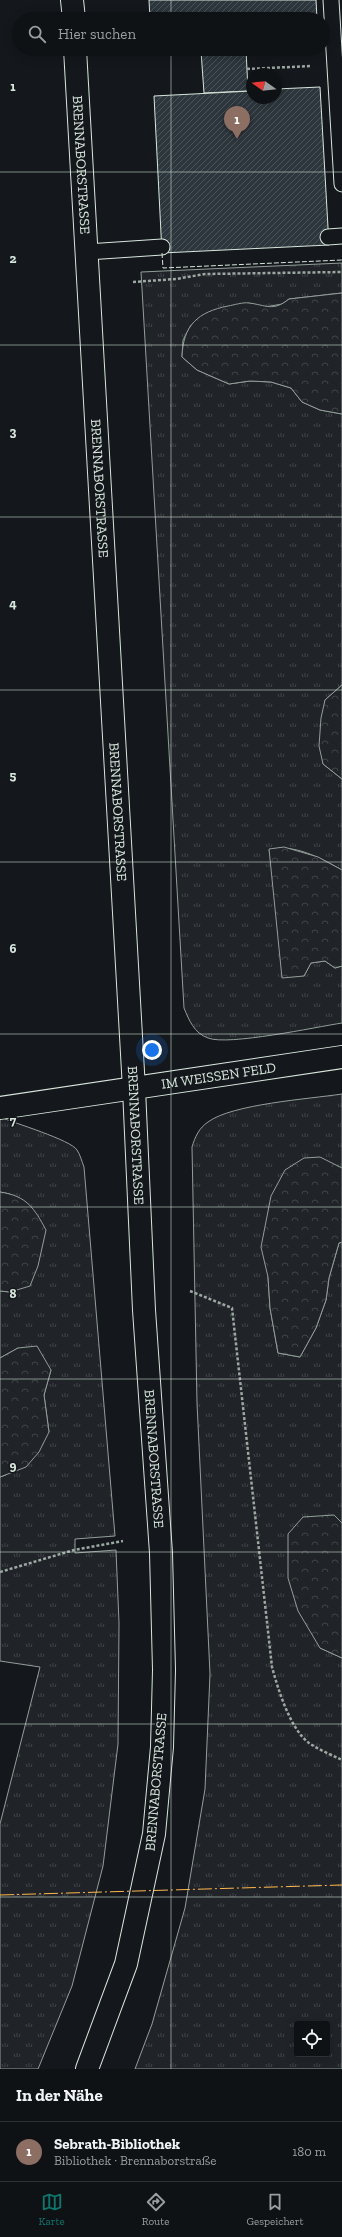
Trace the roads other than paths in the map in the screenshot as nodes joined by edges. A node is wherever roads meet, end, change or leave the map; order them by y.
1 (72, 0) edge
2 (331, 0) edge
3 (73, 12) edge
4 (75, 56) edge
5 (342, 184) edge
6 (162, 247) dead end
7 (87, 252) junction
8 (342, 1057) edge
9 (134, 1089) junction
10 (0, 1108) edge
11 (87, 2069) edge

1 - 3 main road
2 - 5 lane
4 - 7 main road, BRENNABORSTRASSE
6 - 7 lane
7 - 9 main road, BRENNABORSTRASSE
8 - 9 main road, IM WEISSEN FELD
9 - 10 main road, IM WEISSEN FELD
9 - 11 main road, BRENNABORSTRASSE

